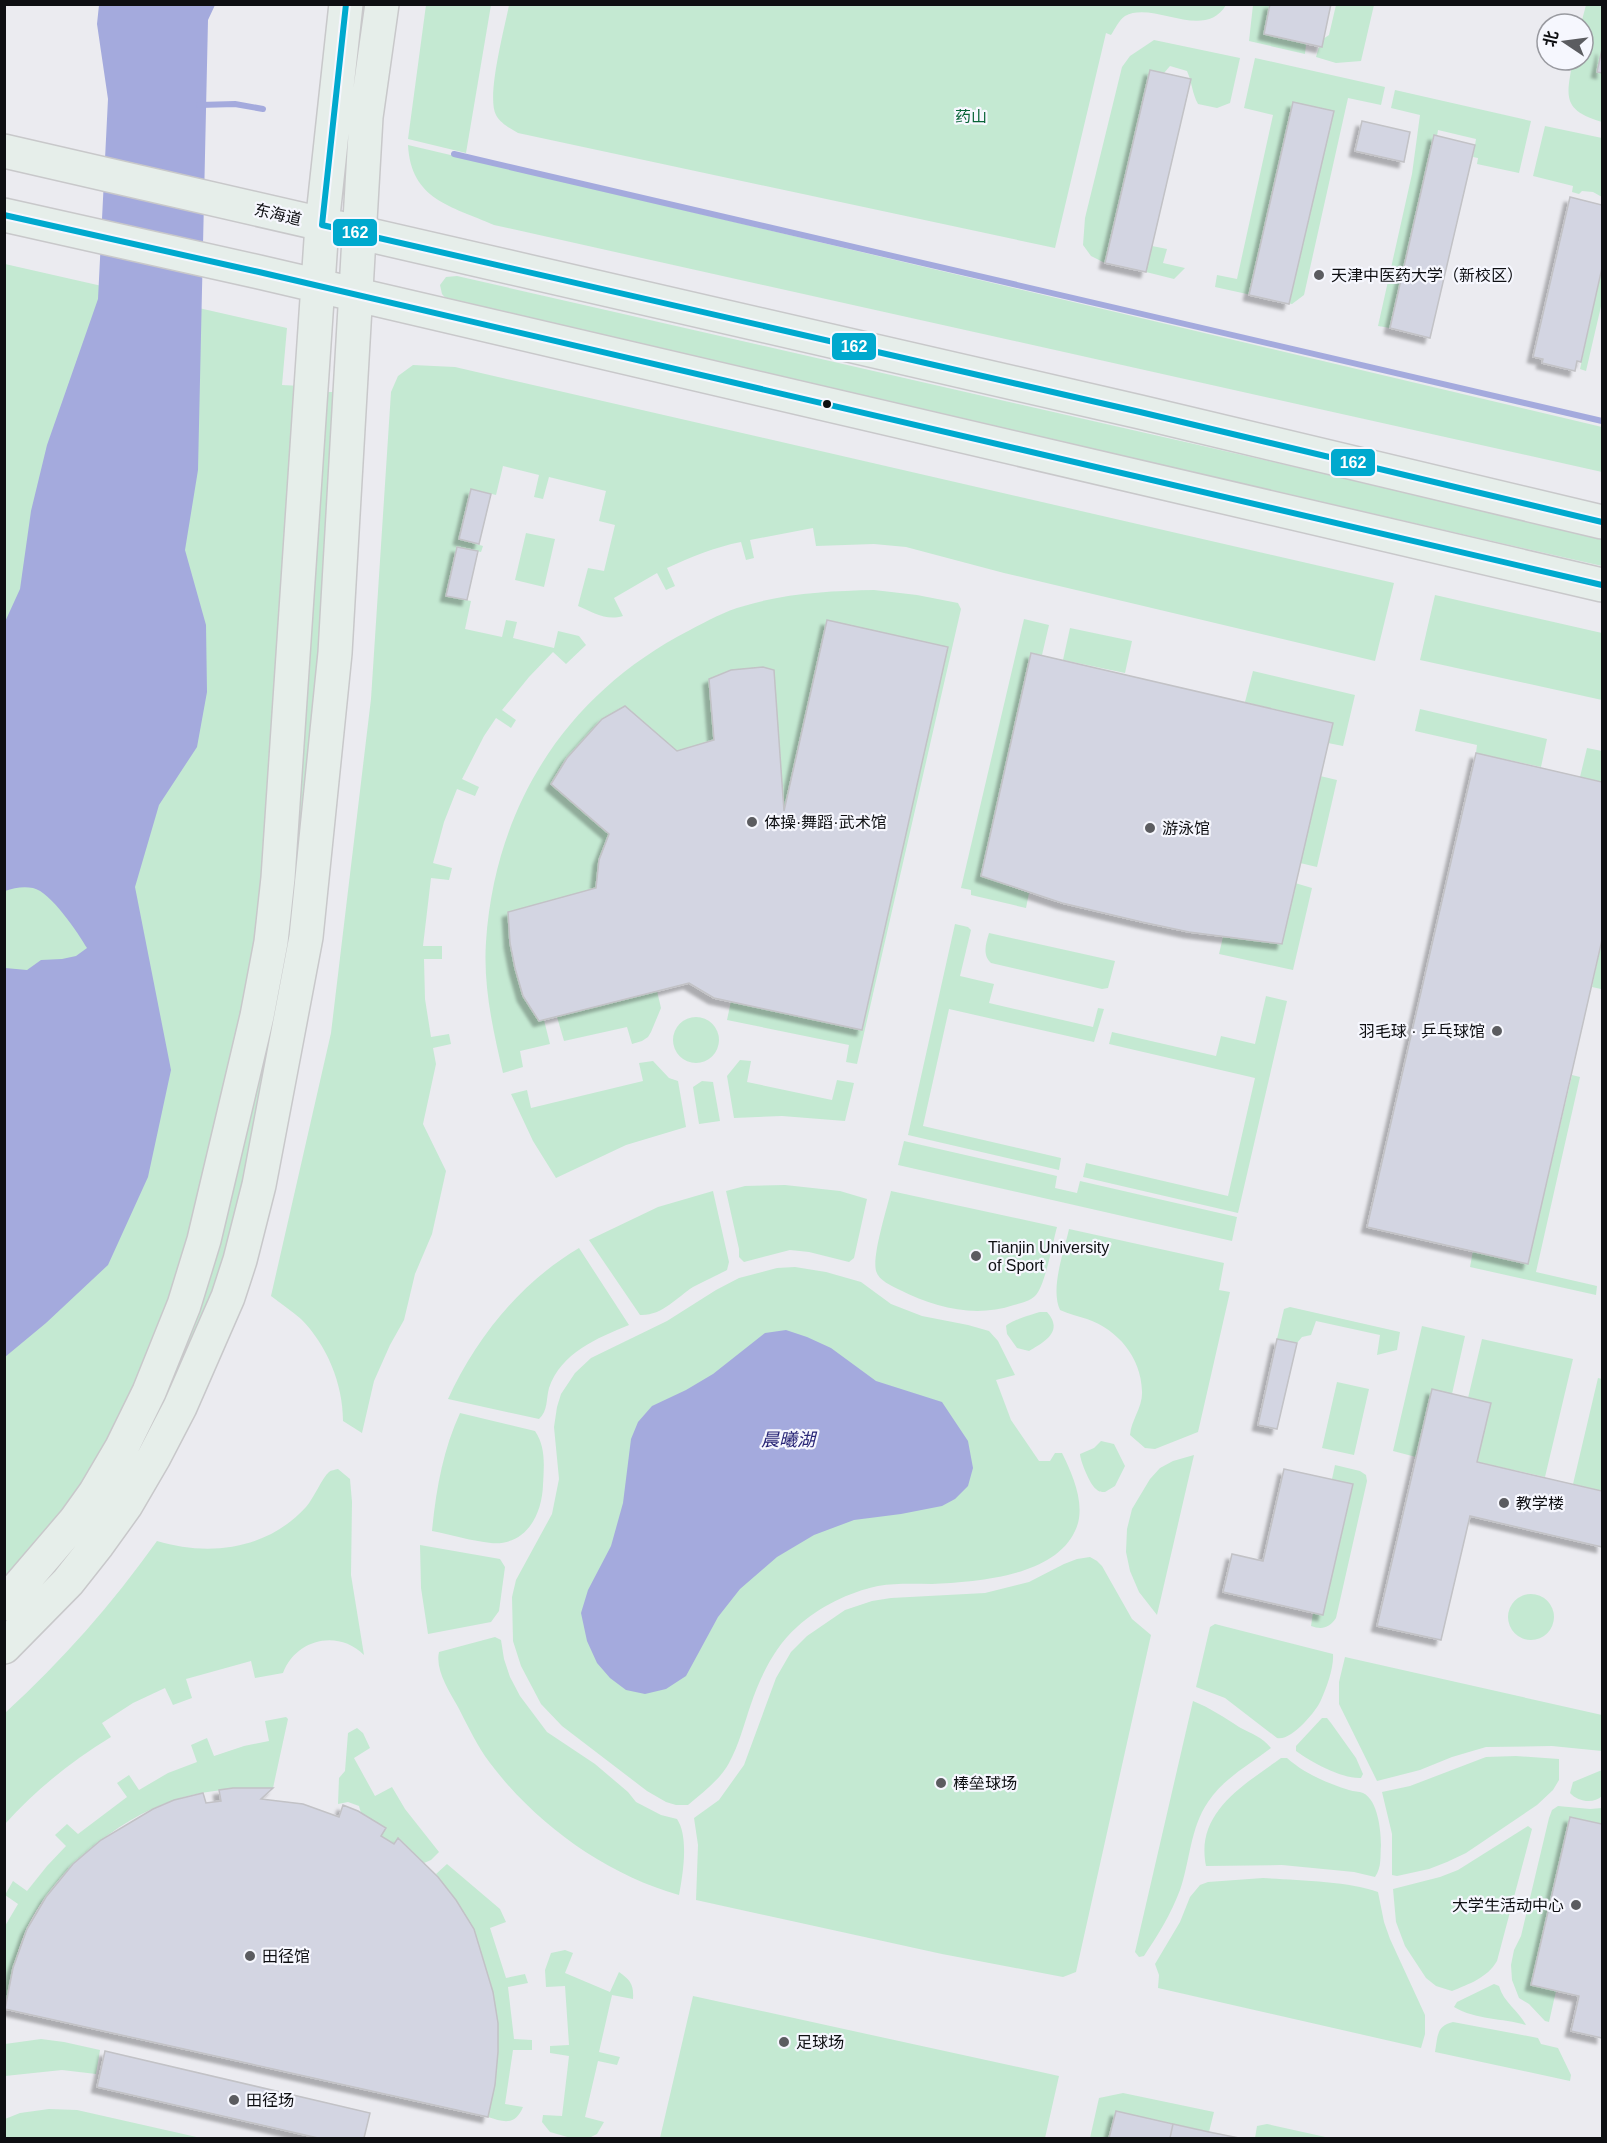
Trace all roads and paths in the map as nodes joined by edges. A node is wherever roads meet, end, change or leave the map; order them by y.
1 (346, 4) edge
2 (382, 4) edge
3 (7, 152) edge
4 (4, 215) edge
5 (322, 225) junction
6 (360, 233) junction
7 (319, 286) junction
8 (357, 295) junction
9 (1602, 522) edge
10 (1602, 585) edge
11 (4, 1604) edge
12 (4, 1647) edge

1 - 5 main road
2 - 6 main road
3 - 5 main road, 东海道
4 - 7 main road
5 - 6 main road, 东海道
5 - 7 main road
6 - 8 main road
6 - 9 main road, 东海道
7 - 8 main road
7 - 11 main road
8 - 10 main road
8 - 12 main road

